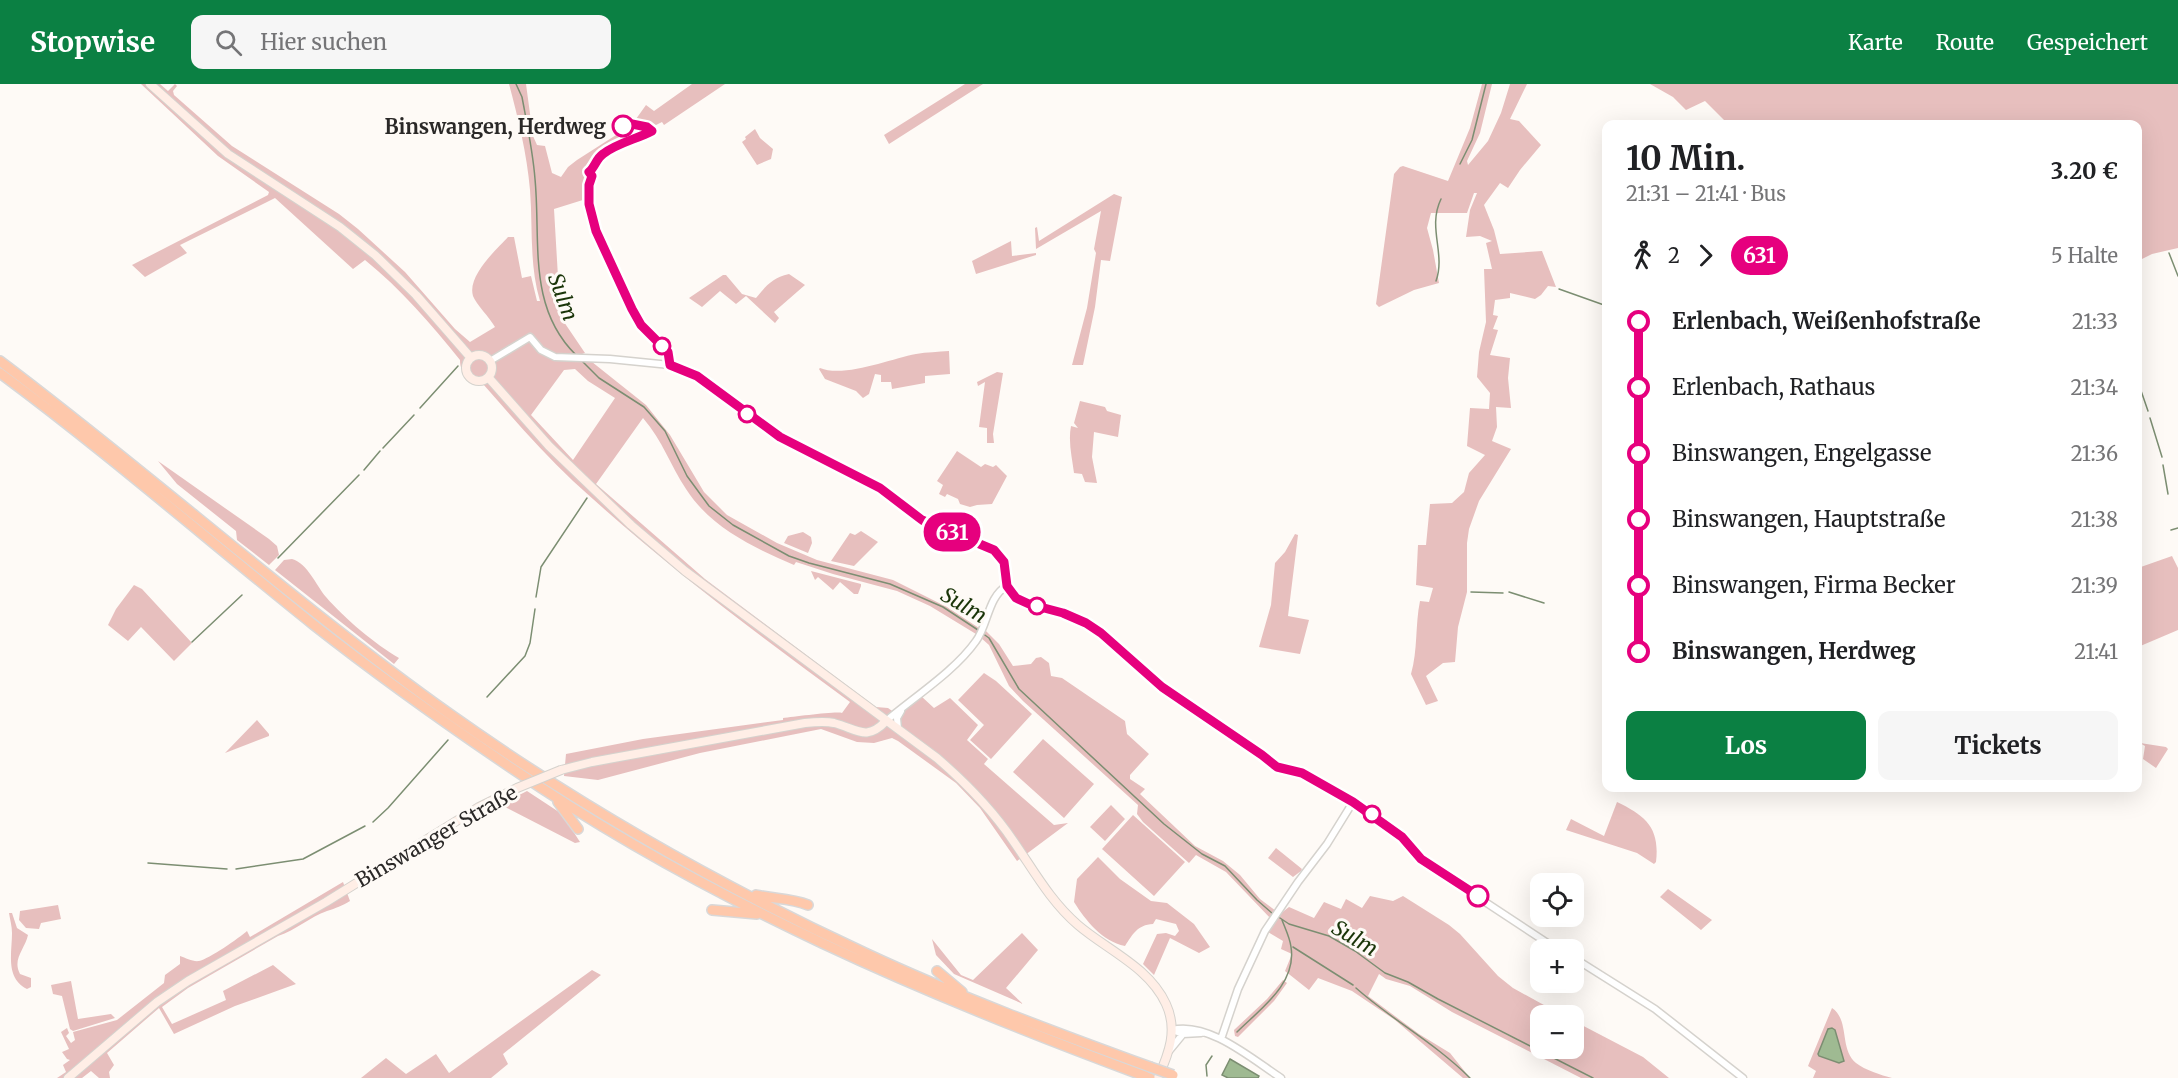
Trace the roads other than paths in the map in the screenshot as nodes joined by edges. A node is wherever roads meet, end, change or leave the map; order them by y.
1 (150, 84) edge
2 (471, 358) junction
3 (0, 361) edge
4 (490, 361) junction
5 (0, 373) edge
6 (488, 378) junction
7 (256, 572) junction
8 (270, 582) junction
9 (1007, 586) junction
10 (903, 708) junction
11 (886, 721) junction
12 (898, 729) junction
13 (550, 794) junction
14 (1353, 802) junction
15 (578, 829) dead end
16 (739, 891) junction
17 (808, 905) dead end
18 (712, 909) dead end
19 (764, 915) junction
20 (1541, 939) edge
21 (1584, 964) edge
22 (937, 971) dead end
23 (965, 996) junction
24 (1172, 1030) junction
25 (1203, 1033) junction
26 (1183, 1034) junction
27 (1221, 1039) junction
28 (1169, 1051) junction
29 (1149, 1074) edge
30 (1177, 1077) edge
31 (68, 1078) edge
32 (1158, 1078) edge
33 (1281, 1078) edge
34 (1743, 1078) edge

1 - 2 main road
2 - 4 main road
2 - 6 main road
3 - 7 highway
4 - 6 main road
4 - 9 street
5 - 7 highway
6 - 11 main road
7 - 8 highway
8 - 13 highway
8 - 16 highway
9 - 10 street
9 - 14 street
10 - 11 street
10 - 12 street
11 - 12 main road
11 - 31 main road, Binswanger Straße, bridge
12 - 24 main road
13 - 15 highway
13 - 19 highway
14 - 20 street
14 - 27 street
16 - 17 highway
16 - 23 highway
18 - 19 highway
19 - 29 highway
21 - 34 street
22 - 23 highway
23 - 29 highway
24 - 25 street
24 - 26 street
24 - 28 main road
25 - 26 street
25 - 27 street
26 - 28 street
27 - 33 street
28 - 32 main road
29 - 30 highway, bridge

